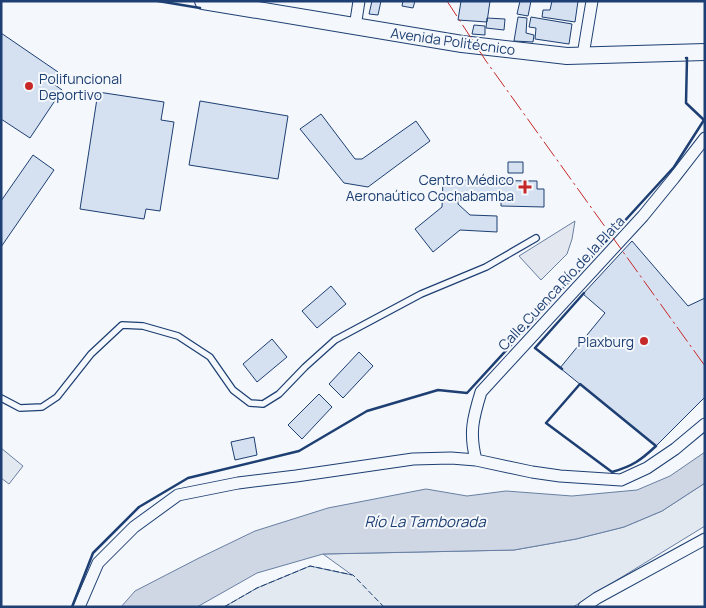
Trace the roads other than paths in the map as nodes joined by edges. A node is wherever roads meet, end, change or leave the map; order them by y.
1 (203, 1) edge
2 (360, 1) edge
3 (592, 1) edge
4 (355, 27) junction
5 (705, 52) edge
6 (583, 55) junction
7 (705, 138) edge
8 (699, 156) edge
9 (536, 238) dead end
10 (1, 398) edge
11 (705, 424) edge
12 (476, 460) junction
13 (705, 539) edge
14 (79, 607) edge
15 (584, 607) edge

1 - 4 main road, Avenida Politécnico
2 - 4 street
3 - 6 street
4 - 6 main road, Avenida Politécnico
5 - 6 main road, Avenida Politécnico
7 - 8 street, Calle Cuenca Río de la Plata
8 - 12 street, Calle Cuenca Río de la Plata
9 - 10 lane
11 - 12 street
12 - 14 street
13 - 15 street

